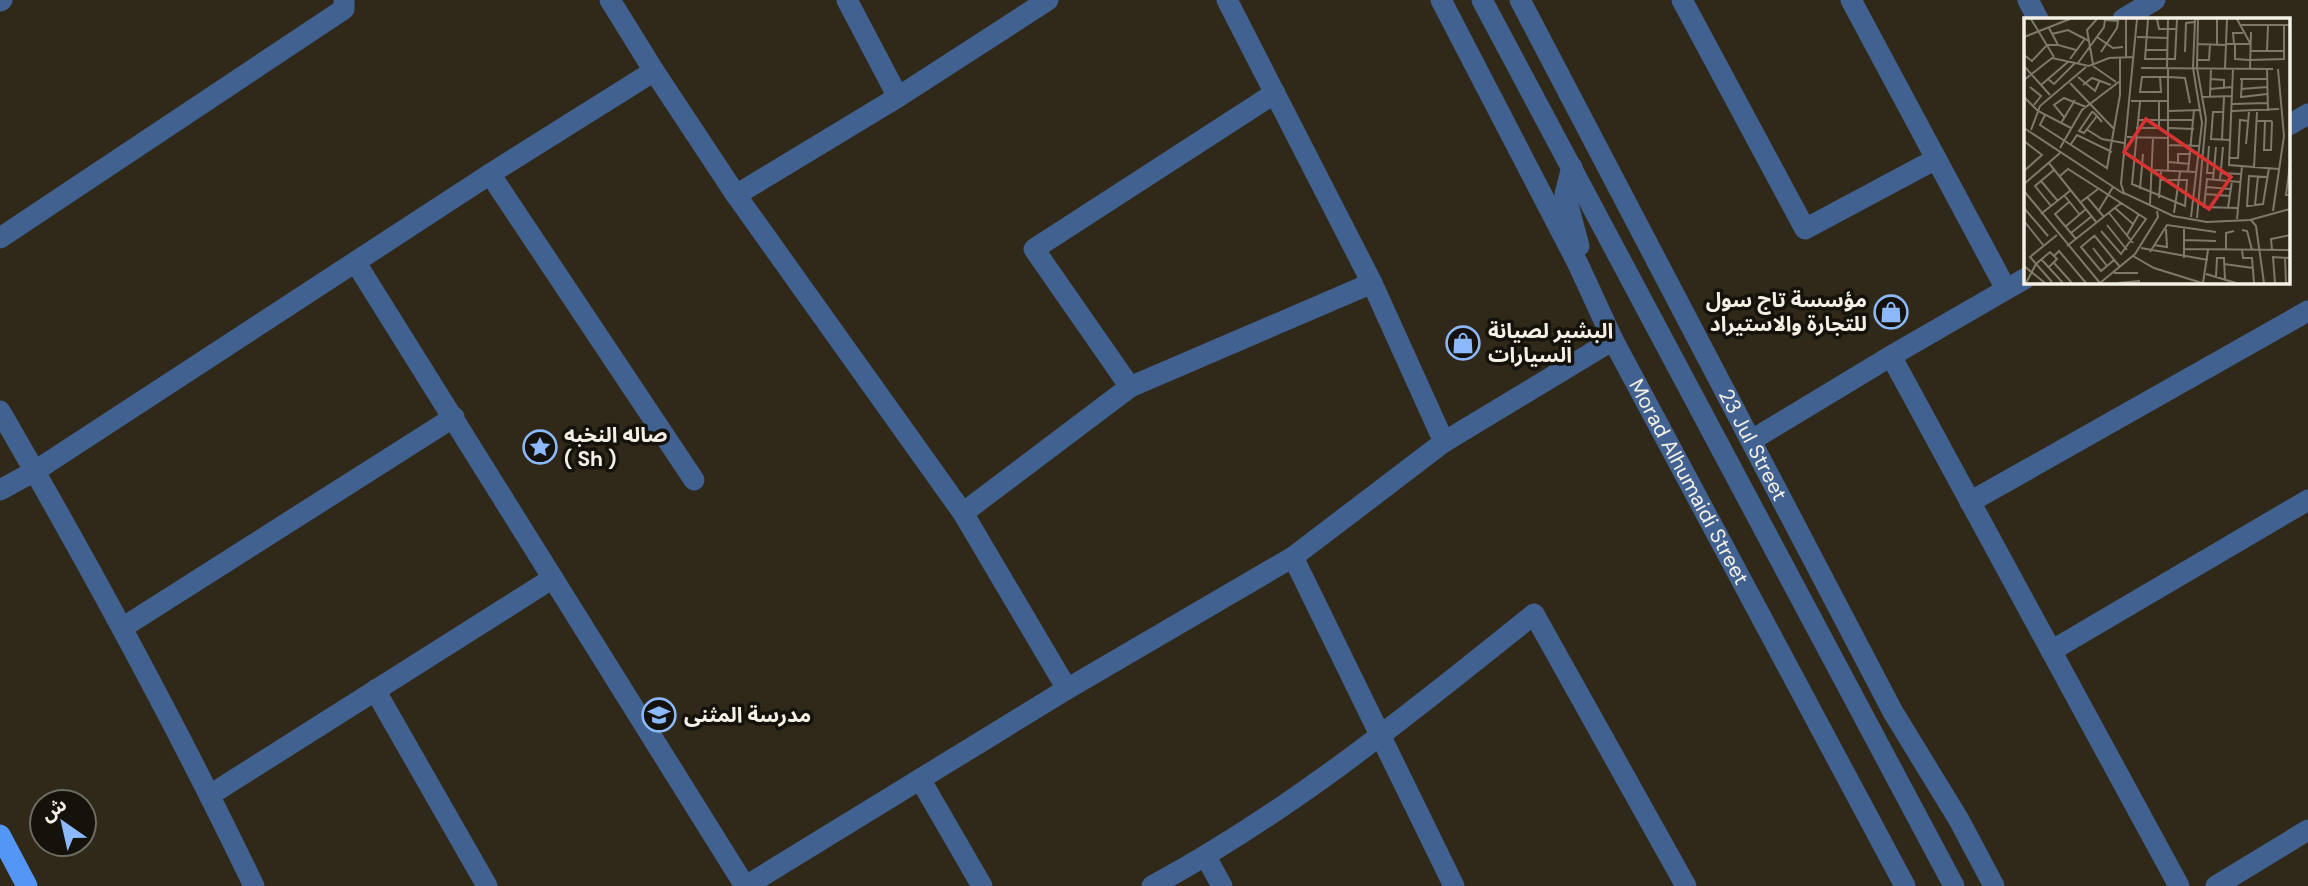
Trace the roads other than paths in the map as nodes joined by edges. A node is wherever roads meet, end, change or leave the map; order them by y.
1 (344, 0) edge
2 (610, 0) edge
3 (847, 0) edge
4 (1048, 0) edge
5 (1227, 0) edge
6 (1441, 0) edge
7 (1482, 0) edge
8 (1520, 0) edge
9 (1682, 0) edge
10 (1851, 0) edge
11 (2028, 0) edge
12 (2155, 0) edge
13 (2037, 18) edge
14 (2125, 18) edge
15 (654, 71) junction
16 (1275, 93) junction
17 (898, 97) junction
18 (2308, 114) edge
19 (2290, 124) edge
20 (1936, 159) junction
21 (1572, 167) junction
22 (490, 174) junction
23 (736, 195) junction
24 (0, 239) edge
25 (356, 263) junction
26 (1578, 264) junction
27 (2024, 279) edge
28 (1372, 284) junction
29 (2006, 289) junction
30 (2308, 311) edge
31 (1613, 340) junction
32 (1891, 356) junction
33 (1130, 387) junction
34 (0, 411) edge
35 (454, 416) junction
36 (1752, 440) junction
37 (1444, 442) junction
38 (35, 471) junction
39 (694, 480) dead end
40 (0, 490) edge
41 (2308, 500) edge
42 (1970, 502) junction
43 (963, 513) junction
44 (1293, 557) junction
45 (553, 578) junction
46 (122, 628) junction
47 (2051, 651) junction
48 (375, 690) junction
49 (1067, 690) junction
50 (1380, 738) junction
51 (920, 779) junction
52 (210, 795) junction
53 (2308, 830) edge
54 (0, 835) edge
55 (1206, 857) junction
56 (27, 886) edge
57 (254, 886) edge
58 (487, 886) edge
59 (746, 886) edge
60 (982, 886) edge
61 (1153, 886) edge
62 (1222, 886) edge
63 (1454, 886) edge
64 (1686, 886) edge
65 (1905, 886) edge
66 (1954, 886) edge
67 (1994, 886) edge
68 (2179, 886) edge
69 (2216, 886) edge

1 - 24 street
2 - 15 street
3 - 17 street
4 - 17 street
5 - 16 street
6 - 26 street, Morad Alhumaidi Street
7 - 21 street
8 - 36 street, 23 Jul Street
9 - 20 street
10 - 20 street
11 - 13 street
12 - 14 street
15 - 22 street
15 - 23 street
16 - 28 street
16 - 33 street
17 - 23 street
18 - 19 street
20 - 29 street
21 - 26 street
21 - 66 street
22 - 25 street
22 - 39 street
23 - 43 street
25 - 35 street
25 - 38 street
26 - 31 street, Morad Alhumaidi Street
27 - 29 street
28 - 33 street
28 - 37 street
29 - 32 street
30 - 42 street
31 - 37 street
31 - 65 street, Morad Alhumaidi Street
32 - 36 street
32 - 42 street
33 - 43 street
34 - 38 street
35 - 45 street
35 - 46 street
36 - 67 street, 23 Jul Street
37 - 44 street
38 - 40 street
38 - 46 street
41 - 47 street
42 - 47 street
43 - 49 street
44 - 49 street
44 - 50 street
45 - 48 street
45 - 59 street
46 - 52 street
47 - 68 street
48 - 52 street
48 - 58 street
49 - 51 street
50 - 55 street
50 - 63 street
50 - 64 street
51 - 59 street
51 - 60 street
52 - 57 street
53 - 69 street
54 - 56 main road
55 - 61 street
55 - 62 street

